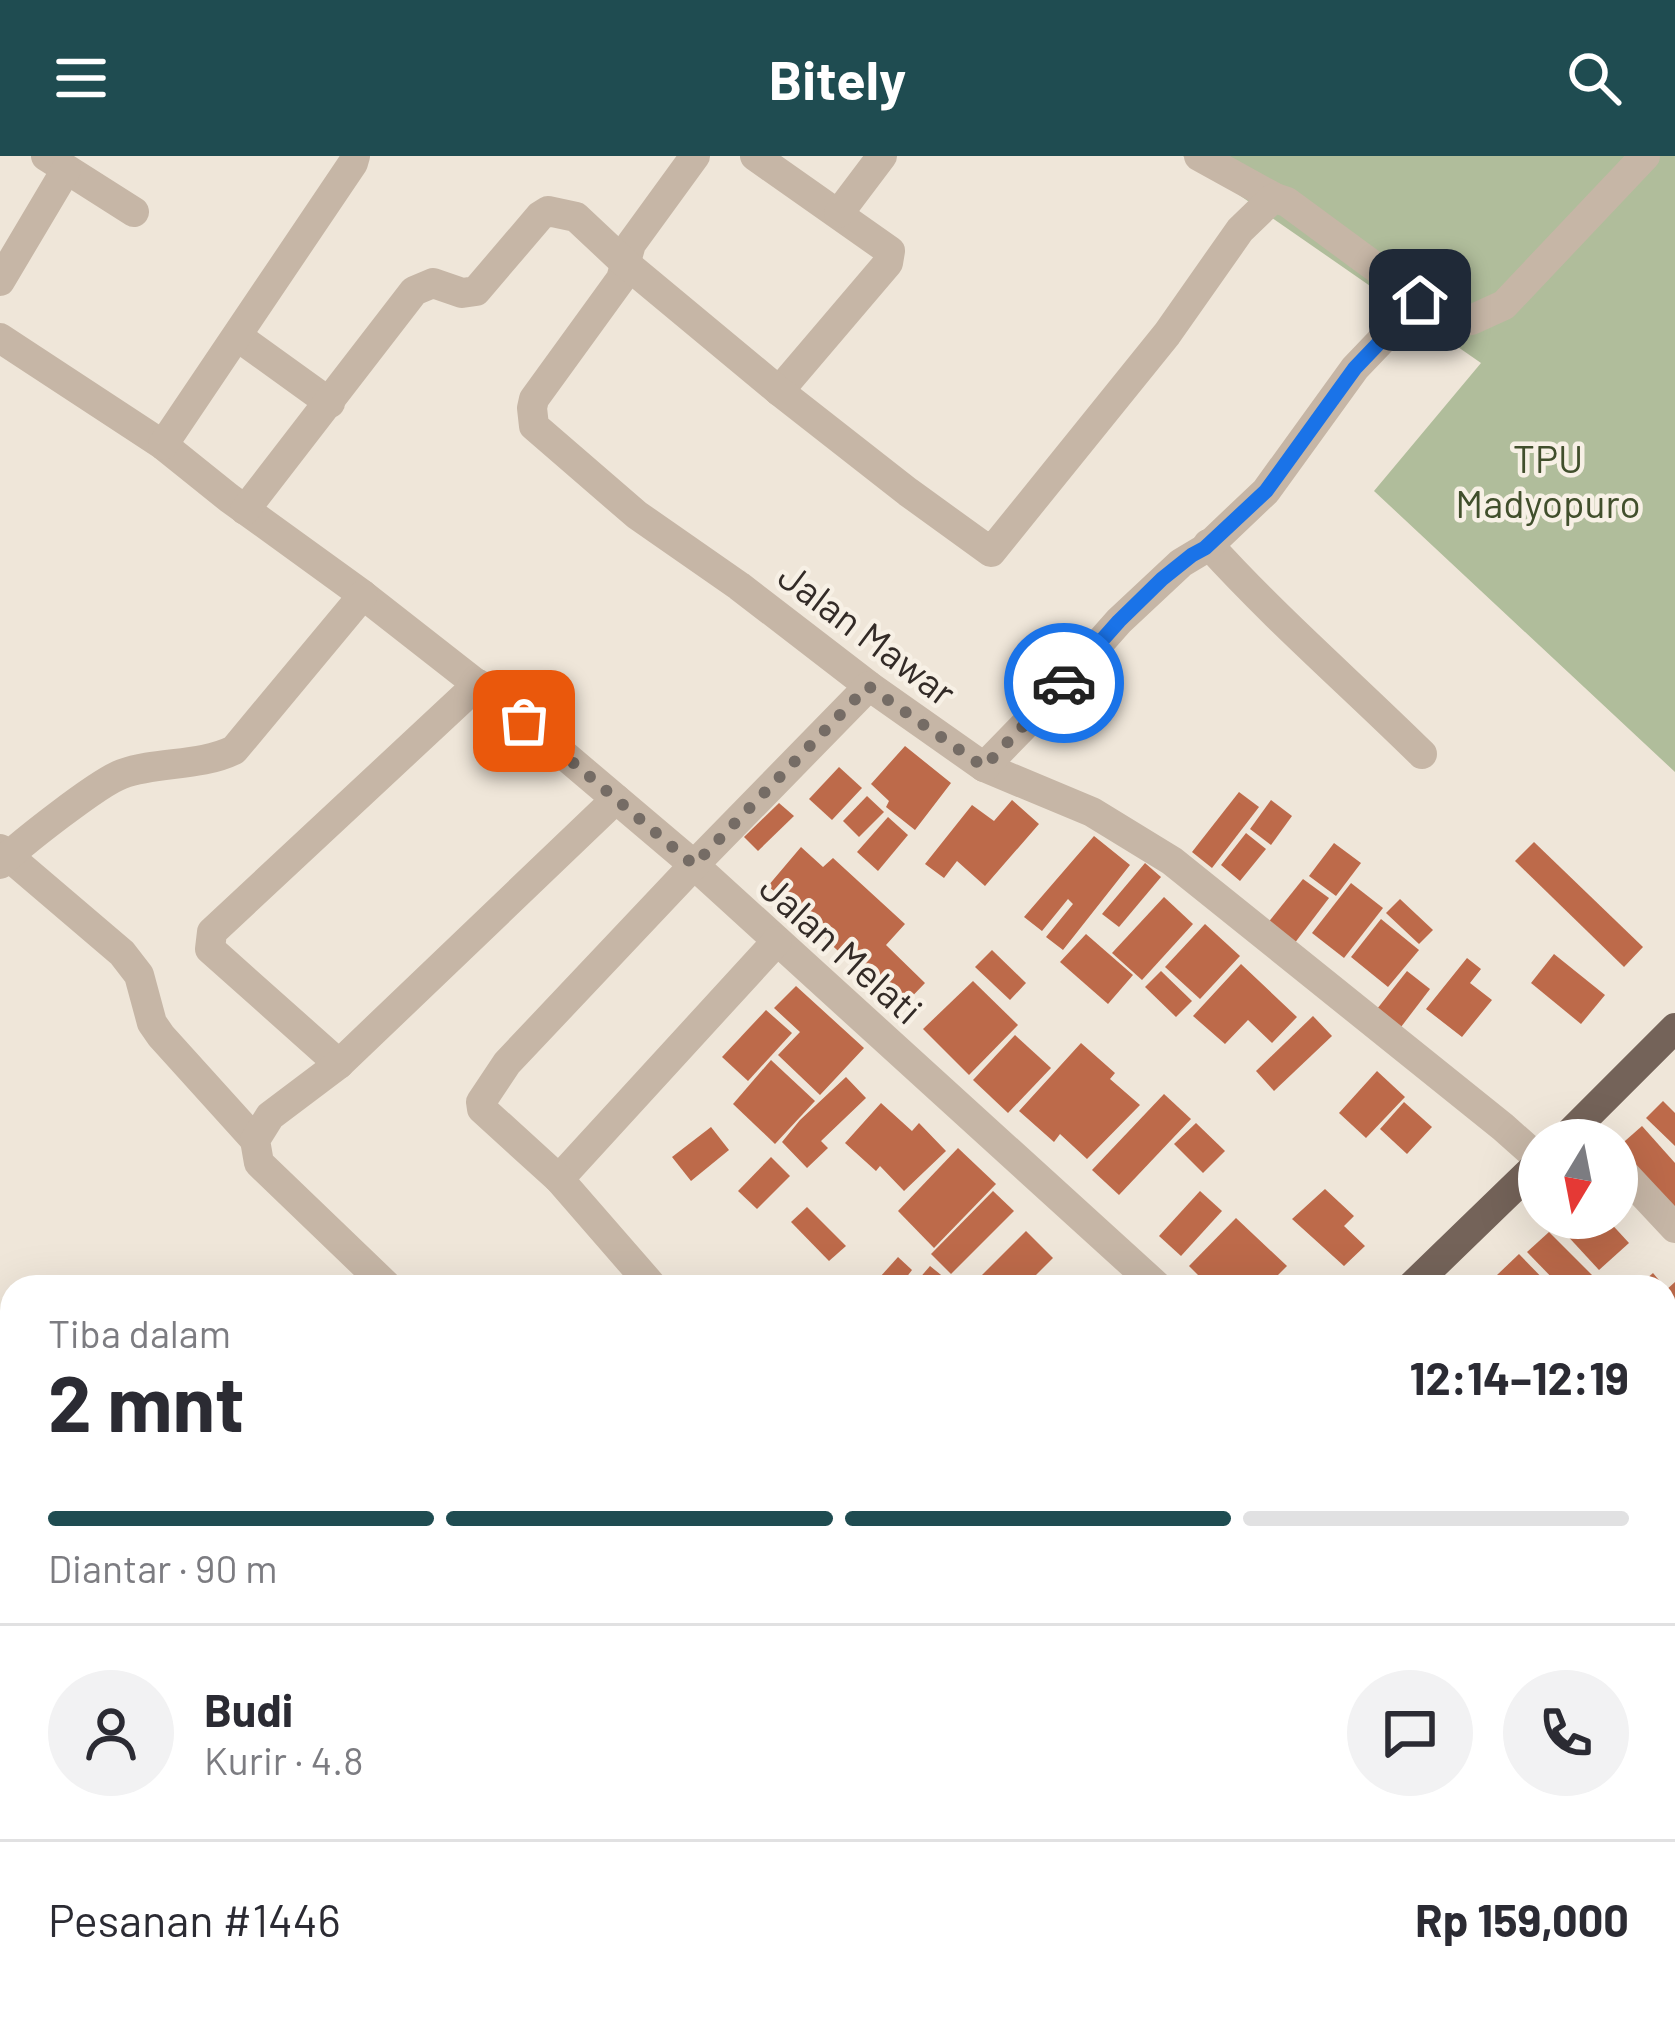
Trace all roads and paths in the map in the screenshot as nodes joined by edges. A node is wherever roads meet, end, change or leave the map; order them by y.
1 (356, 156) edge
2 (695, 156) edge
3 (755, 156) edge
4 (882, 156) edge
5 (1199, 156) edge
6 (1645, 156) edge
7 (56, 163) edge
8 (1275, 197) junction
9 (134, 212) dead end
10 (839, 213) junction
11 (626, 263) junction
12 (0, 281) edge
13 (1420, 300) junction
14 (237, 336) junction
15 (0, 338) edge
16 (779, 391) junction
17 (330, 404) junction
18 (163, 445) junction
19 (245, 510) junction
20 (1208, 544) junction
21 (363, 595) junction
22 (478, 684) junction
23 (868, 686) junction
24 (1422, 754) dead end
25 (984, 767) junction
26 (616, 800) junction
27 (3, 857) edge
28 (694, 865) junction
29 (777, 941) junction
30 (1675, 1028) edge
31 (340, 1064) junction
32 (1593, 1119) edge
33 (255, 1139) junction
34 (1518, 1142) edge
35 (560, 1179) junction
36 (1518, 1182) edge
37 (1638, 1188) edge
38 (1675, 1228) edge
39 (376, 1275) edge
40 (643, 1275) edge
41 (1145, 1275) edge
42 (1423, 1275) edge

1 - 14 street
2 - 11 street, Jalan Mawar
3 - 10 street
4 - 10 street
5 - 8 street
6 - 13 street
7 - 9 street
7 - 12 street
8 - 13 street
8 - 16 street
10 - 16 street
11 - 16 street
11 - 17 street
11 - 23 street, Jalan Mawar
13 - 20 street
14 - 17 street
14 - 18 street
15 - 18 street, Jalan Melati
17 - 19 street
18 - 19 street, Jalan Melati
19 - 21 street, Jalan Melati
20 - 24 street
20 - 25 street
21 - 22 street, Jalan Melati
21 - 27 street
22 - 26 street, Jalan Melati
22 - 31 street
23 - 25 street, Jalan Mawar
23 - 28 street
25 - 34 street, Jalan Mawar
26 - 28 street, Jalan Melati
26 - 31 street
27 - 33 street
28 - 29 street, Jalan Melati
28 - 35 street
29 - 35 street
29 - 41 street, Jalan Melati
30 - 32 main road
31 - 33 street
33 - 39 street
35 - 40 street
36 - 42 main road
37 - 38 street

